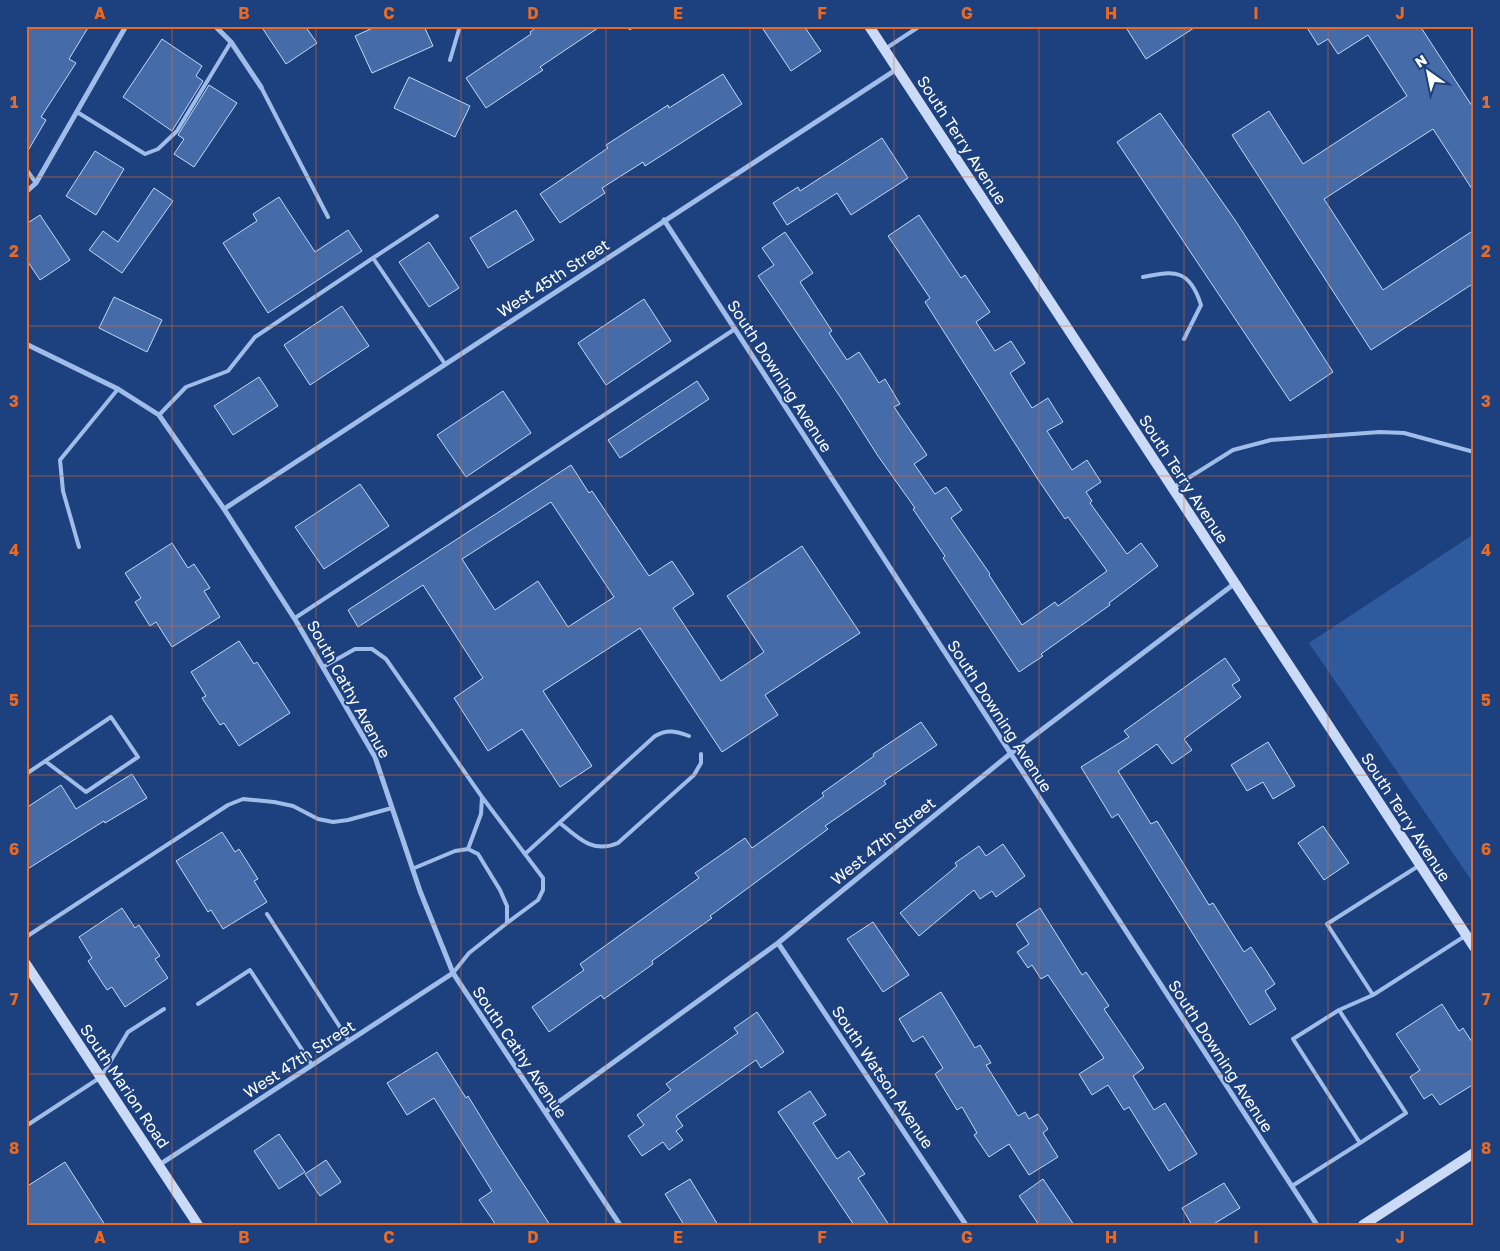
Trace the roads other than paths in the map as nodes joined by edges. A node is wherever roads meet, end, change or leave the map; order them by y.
1 (126, 26) edge
2 (215, 26) edge
3 (460, 26) edge
4 (869, 26) edge
5 (920, 26) edge
6 (231, 42) junction
7 (884, 49) junction
8 (450, 60) dead end
9 (897, 68) junction
10 (261, 87) joint
11 (77, 112) junction
12 (26, 169) edge
13 (36, 183) junction
14 (26, 192) edge
15 (437, 216) dead end
16 (328, 217) dead end
17 (664, 220) junction
18 (373, 258) junction
19 (1143, 278) dead end
20 (735, 329) junction
21 (1184, 339) dead end
22 (26, 344) edge
23 (445, 364) junction
24 (118, 389) junction
25 (159, 415) junction
26 (1474, 452) edge
27 (1172, 489) junction
28 (224, 509) junction
29 (79, 547) dead end
30 (1234, 584) junction
31 (294, 618) junction
32 (323, 667) junction
33 (689, 736) dead end
34 (701, 754) dead end
35 (1010, 754) junction
36 (45, 761) junction
37 (26, 774) edge
38 (482, 797) junction
39 (392, 808) junction
40 (560, 822) junction
41 (468, 849) junction
42 (525, 854) junction
43 (1420, 865) junction
44 (412, 869) junction
45 (267, 914) dead end
46 (507, 923) junction
47 (1466, 935) junction
48 (26, 937) edge
49 (778, 942) junction
50 (1474, 947) edge
51 (26, 964) edge
52 (453, 973) junction
53 (1373, 995) junction
54 (198, 1004) dead end
55 (164, 1009) dead end
56 (1338, 1010) junction
57 (349, 1041) junction
58 (312, 1065) junction
59 (101, 1077) junction
60 (544, 1112) junction
61 (26, 1126) edge
62 (1360, 1143) junction
63 (1474, 1152) edge
64 (159, 1165) junction
65 (1292, 1186) junction
66 (198, 1225) edge
67 (620, 1225) edge
68 (966, 1225) edge
69 (1317, 1225) edge
70 (1363, 1225) edge

1 - 11 street
2 - 6 street
3 - 8 lane
4 - 7 street, South Terry Avenue
5 - 7 lane
6 - 10 street
6 - 11 lane
7 - 9 street, South Terry Avenue
9 - 17 street, West 45th Street
9 - 27 street, South Terry Avenue
10 - 16 lane
11 - 13 street
12 - 13 lane
13 - 14 street
15 - 18 lane
17 - 20 street, South Downing Avenue
17 - 23 street, West 45th Street
18 - 23 lane
18 - 25 lane
19 - 21 lane
20 - 31 lane
20 - 35 street, South Downing Avenue
22 - 24 street, South Cathy Avenue
23 - 28 street, West 45th Street
24 - 25 street, South Cathy Avenue
24 - 29 lane
25 - 28 street, South Cathy Avenue
26 - 27 lane
27 - 30 street, South Terry Avenue
28 - 31 street, South Cathy Avenue
30 - 35 street, West 47th Street
30 - 43 street, South Terry Avenue
31 - 32 street, South Cathy Avenue
32 - 38 lane
32 - 39 street, South Cathy Avenue
33 - 40 lane
34 - 40 lane
35 - 49 street, West 47th Street
35 - 65 street, South Downing Avenue
36 - 36 lane
36 - 37 lane
38 - 41 lane
38 - 42 lane
39 - 44 street, South Cathy Avenue
39 - 48 lane
40 - 42 lane
41 - 44 lane
41 - 46 lane
42 - 46 lane
43 - 47 street, South Terry Avenue
43 - 53 lane
44 - 52 street, South Cathy Avenue
45 - 57 lane
46 - 52 lane
47 - 50 street, South Terry Avenue
47 - 53 lane
49 - 60 street, West 47th Street
49 - 68 street, South Watson Avenue
51 - 59 street, South Marion Road
52 - 57 street, West 47th Street
52 - 60 street, South Cathy Avenue
53 - 56 lane
54 - 58 lane
55 - 59 lane
56 - 62 lane
56 - 62 lane
57 - 58 street, West 47th Street
58 - 64 street, West 47th Street
59 - 61 lane
59 - 64 street, South Marion Road
60 - 67 street, South Cathy Avenue
62 - 65 lane
63 - 70 street
64 - 66 street, South Marion Road
65 - 69 street, South Downing Avenue

